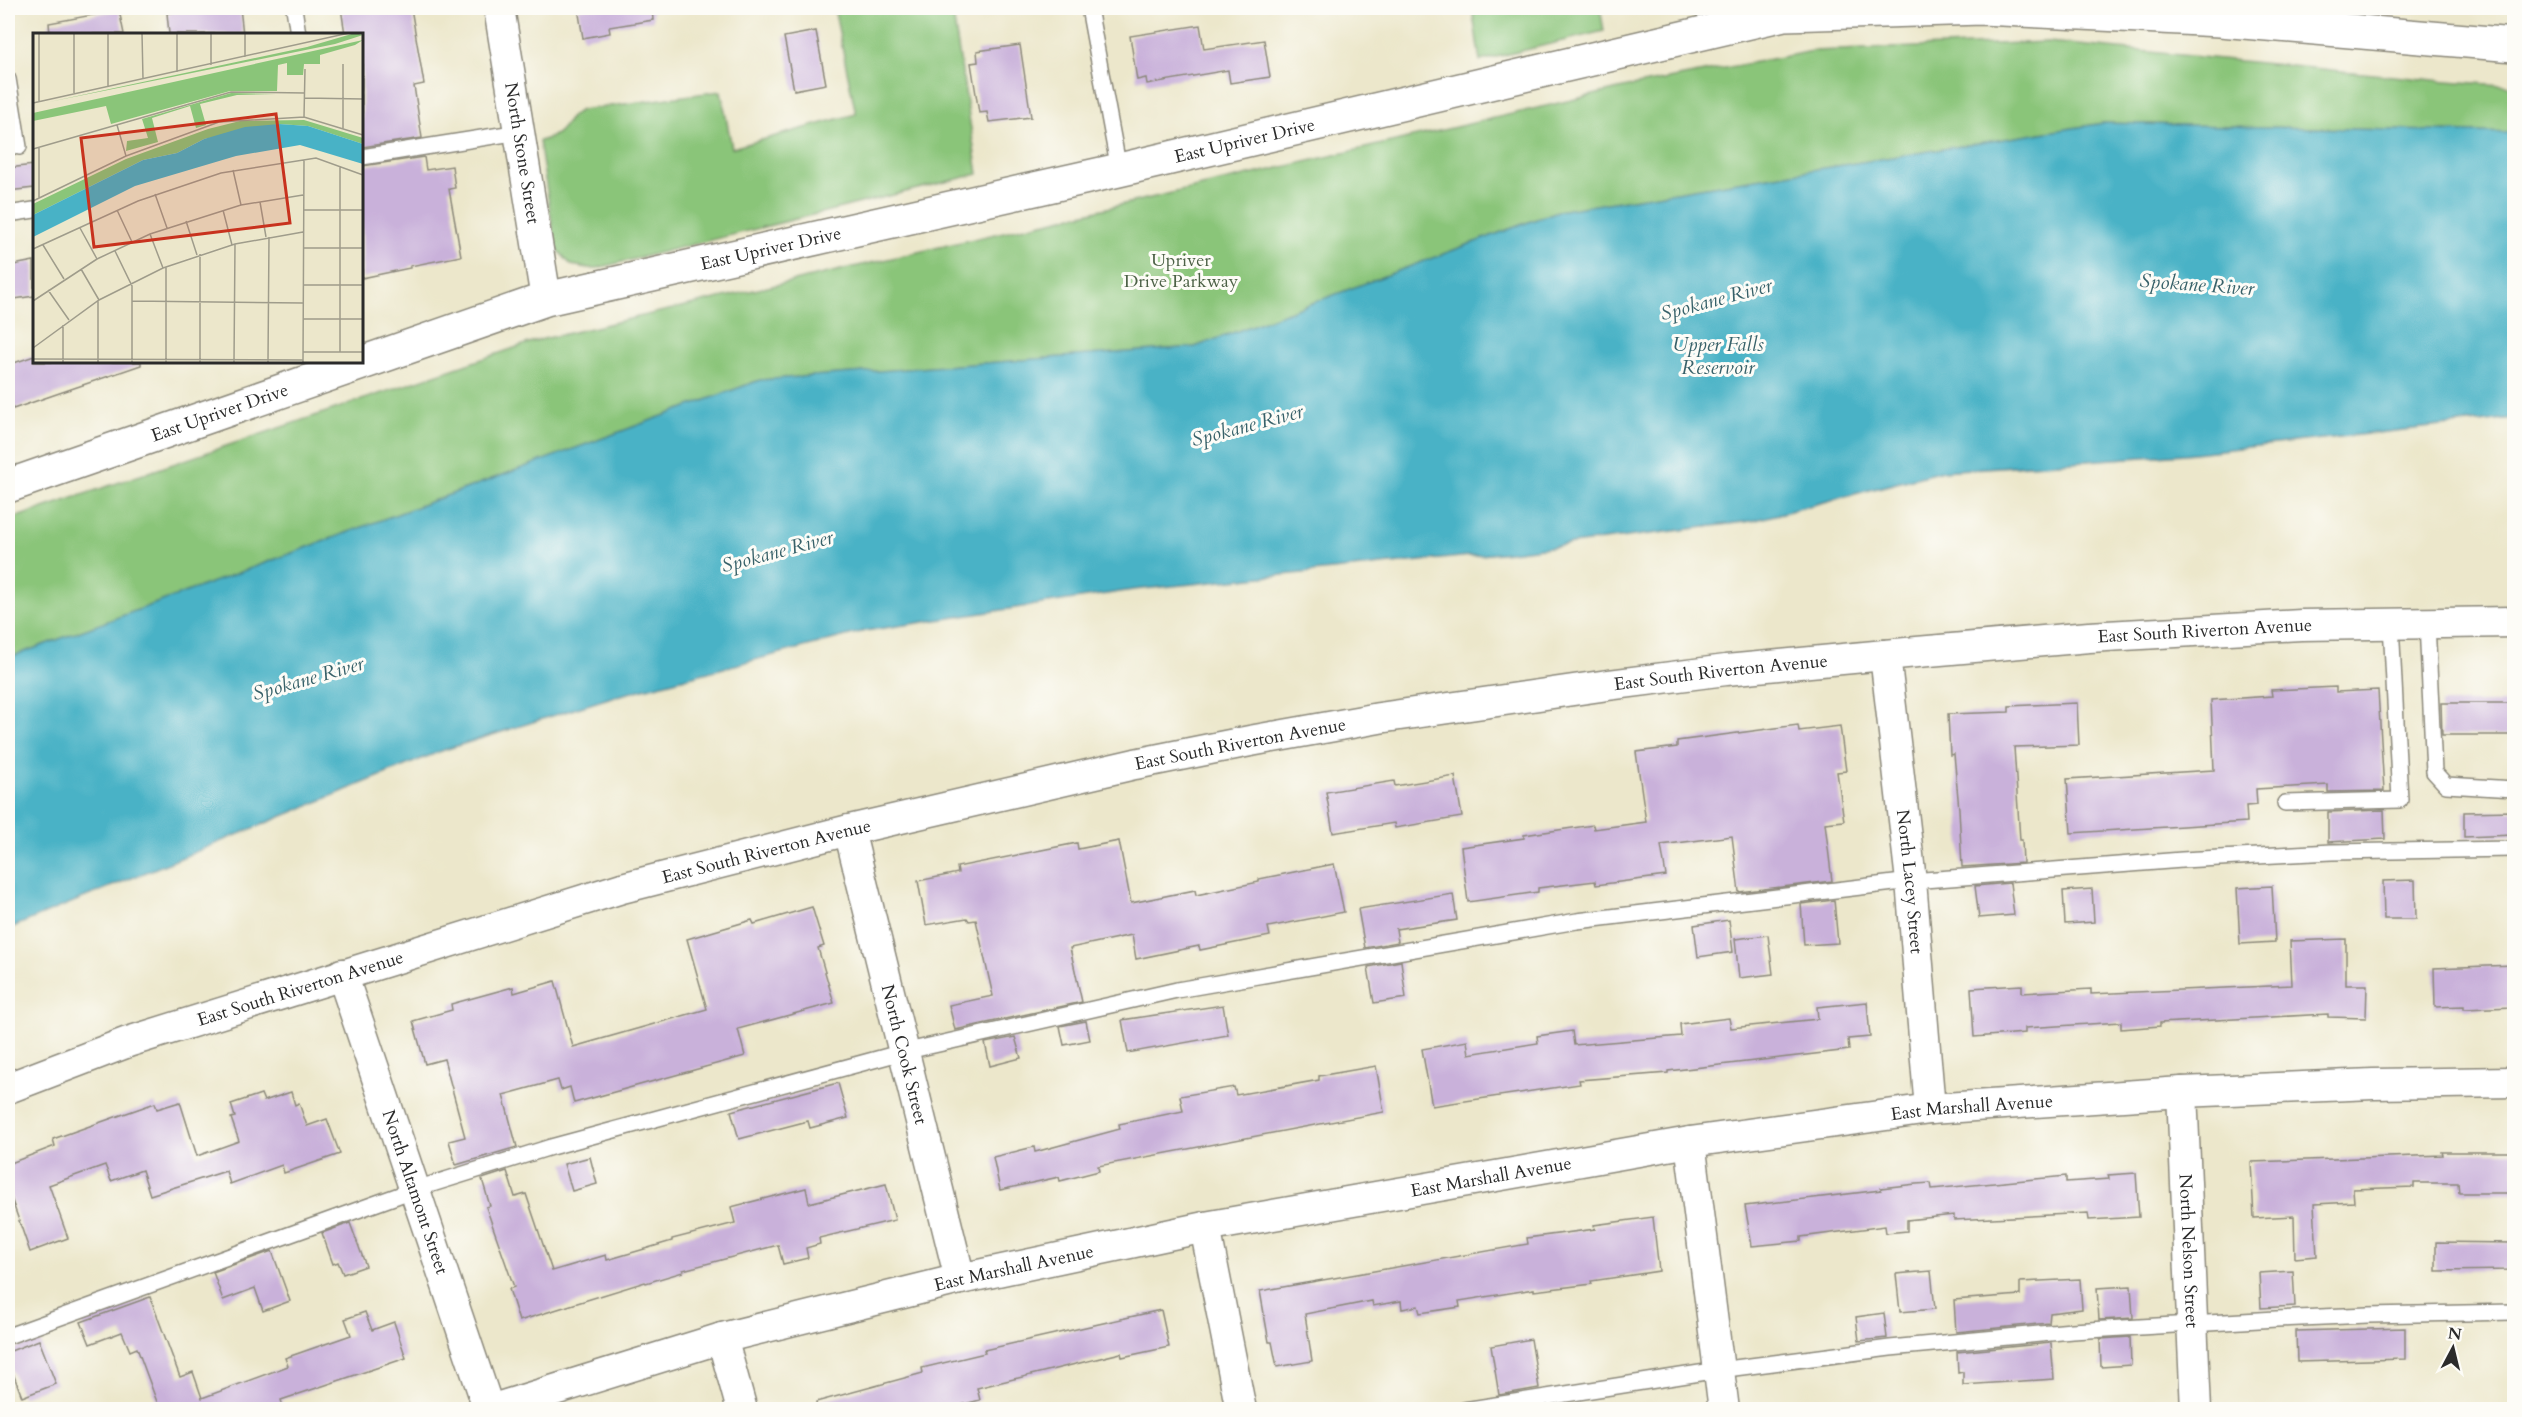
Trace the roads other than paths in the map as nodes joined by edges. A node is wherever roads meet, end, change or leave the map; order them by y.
1 (294, 8) edge
2 (499, 8) edge
3 (1089, 8) edge
4 (298, 33) edge
5 (2514, 45) edge
6 (8, 79) edge
7 (519, 132) junction
8 (19, 147) dead end
9 (363, 157) edge
10 (1119, 170) junction
11 (33, 210) edge
12 (8, 214) edge
13 (546, 299) junction
14 (362, 363) edge
15 (363, 363) edge
16 (8, 486) edge
17 (2514, 622) edge
18 (2391, 623) junction
19 (2427, 623) junction
20 (1885, 655) junction
21 (2514, 789) edge
22 (2285, 803) dead end
23 (849, 830) junction
24 (2514, 849) edge
25 (1911, 881) junction
26 (342, 974) junction
27 (903, 1052) junction
28 (2514, 1082) edge
29 (8, 1088) edge
30 (2182, 1092) junction
31 (1930, 1109) junction
32 (1690, 1142) junction
33 (416, 1189) junction
34 (1205, 1227) junction
35 (960, 1280) junction
36 (2514, 1312) edge
37 (2193, 1325) junction
38 (8, 1336) edge
39 (722, 1338) junction
40 (1719, 1370) junction
41 (490, 1410) edge
42 (742, 1410) edge
43 (1241, 1410) edge
44 (1464, 1410) edge
45 (1724, 1410) edge
46 (2196, 1410) edge

1 - 4 lane
2 - 7 street, North Stone Street
3 - 10 lane
5 - 10 street, East Upriver Drive
6 - 8 lane
7 - 9 lane
7 - 13 street, North Stone Street
10 - 13 street, East Upriver Drive
11 - 12 lane
13 - 15 street, East Upriver Drive
14 - 16 street, East Upriver Drive
17 - 19 street, East South Riverton Avenue
18 - 19 street, East South Riverton Avenue
18 - 20 street, East South Riverton Avenue
18 - 22 lane
19 - 21 lane
20 - 23 street, East South Riverton Avenue
20 - 25 street, North Lacey Street
23 - 26 street, East South Riverton Avenue
23 - 27 street, North Cook Street
24 - 25 lane
25 - 27 lane
25 - 31 street, North Lacey Street
26 - 29 street, East South Riverton Avenue
26 - 33 street, North Altamont Street
27 - 33 lane
27 - 35 street, North Cook Street
28 - 30 street, East Marshall Avenue
30 - 31 street, East Marshall Avenue
30 - 37 street, North Nelson Street
31 - 32 street, East Marshall Avenue
32 - 34 street, East Marshall Avenue
32 - 40 street
33 - 38 lane
33 - 41 street, North Altamont Street
34 - 35 street, East Marshall Avenue
34 - 43 street
35 - 39 street, East Marshall Avenue
36 - 37 lane
37 - 40 lane
37 - 46 street, North Nelson Street
39 - 41 street, East Marshall Avenue
39 - 42 street
40 - 44 lane
40 - 45 street

